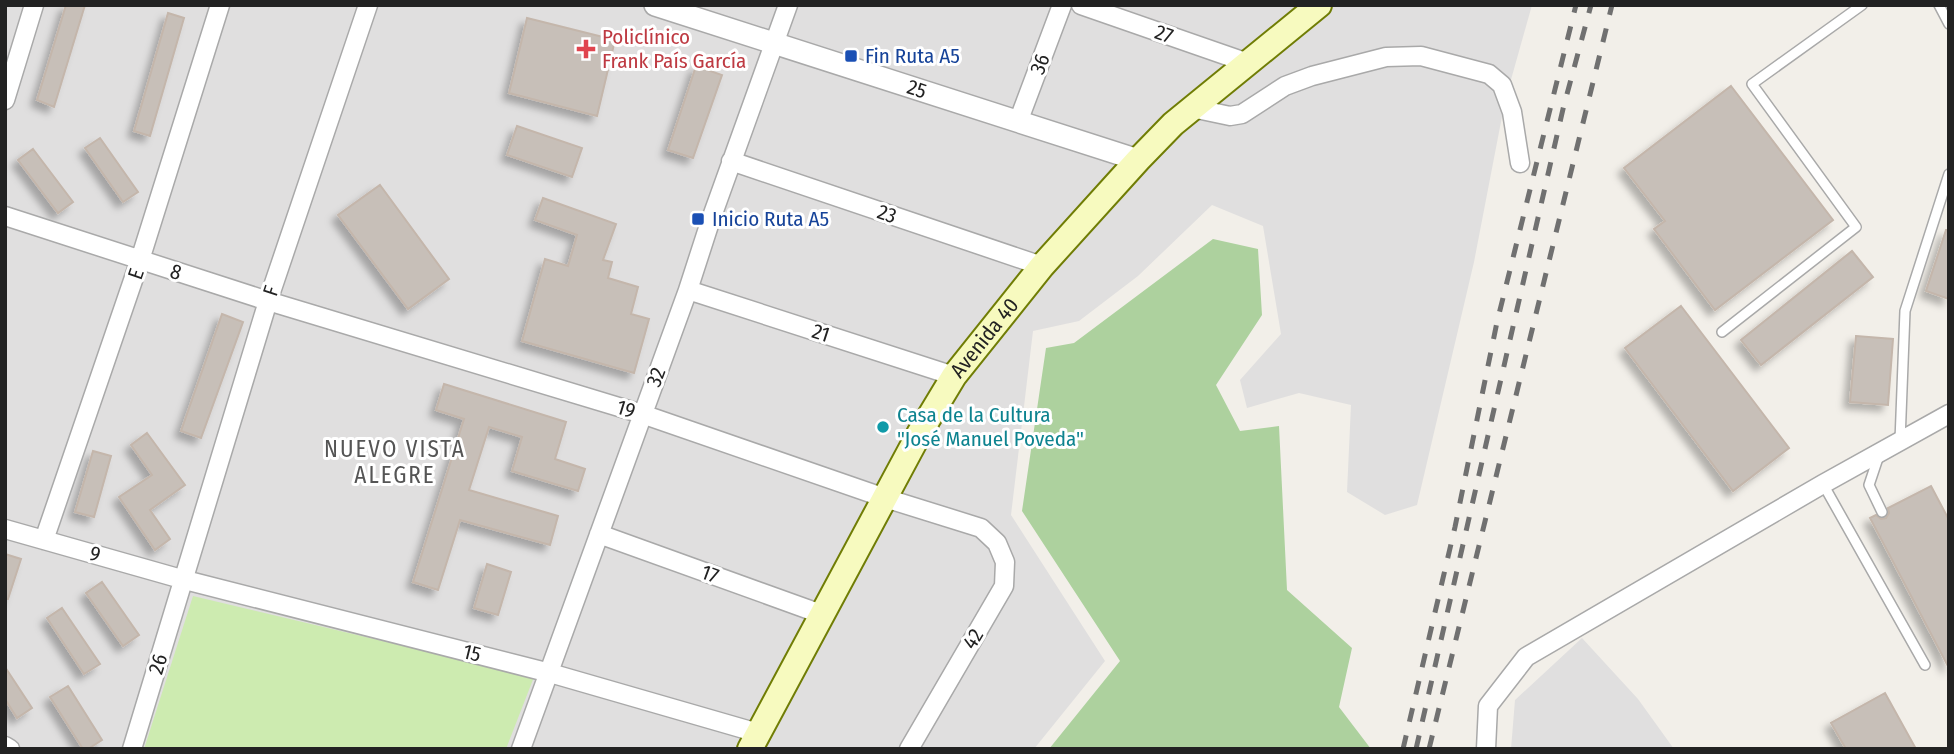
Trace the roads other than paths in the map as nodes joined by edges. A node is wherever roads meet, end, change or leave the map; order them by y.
1 (34, 5) edge
2 (220, 5) edge
3 (368, 5) edge
4 (655, 5) edge
5 (788, 5) edge
6 (1062, 5) edge
7 (1081, 5) edge
8 (1319, 5) edge
9 (1861, 5) edge
10 (1939, 5) edge
11 (1949, 24) edge
12 (774, 42) junction
13 (1248, 63) junction
14 (5, 100) edge
15 (1192, 108) junction
16 (1018, 122) junction
17 (1138, 160) junction
18 (731, 161) junction
19 (1520, 163) dead end
20 (1949, 174) edge
21 (5, 216) edge
22 (140, 260) junction
23 (1042, 266) junction
24 (688, 290) junction
25 (268, 301) junction
26 (1722, 332) dead end
27 (954, 376) junction
28 (642, 414) junction
29 (1949, 414) edge
30 (1900, 441) junction
31 (1879, 453) junction
32 (1823, 484) junction
33 (885, 498) junction
34 (1882, 512) dead end
35 (5, 528) edge
36 (981, 528) joint
37 (599, 534) junction
38 (44, 540) junction
39 (184, 580) junction
40 (821, 614) junction
41 (1925, 665) dead end
42 (550, 673) junction
43 (754, 741) edge
44 (5, 746) edge
45 (10, 749) edge
46 (132, 749) edge
47 (521, 749) edge
48 (909, 749) edge
49 (1486, 749) edge

1 - 14 street
2 - 22 street, E
3 - 25 street, F
4 - 12 street, 25
5 - 12 street, 32
6 - 16 street, 36
7 - 13 street, 27
8 - 13 main road, Avenida 40
9 - 26 lane
10 - 11 lane
12 - 16 street, 25
12 - 18 street, 32
13 - 15 main road, Avenida 40
15 - 17 main road, Avenida 40
15 - 19 street
16 - 17 street, 25
17 - 23 main road, Avenida 40
18 - 23 street, 23
18 - 24 street, 32
20 - 30 lane
21 - 22 street, 8
22 - 25 street, 8
22 - 38 street, E
23 - 27 main road, Avenida 40
24 - 27 street, 21
24 - 28 street, 32
25 - 28 street, 19
25 - 39 street, F
27 - 33 main road, Avenida 40
28 - 33 street, 19
28 - 37 street, 32
29 - 30 street
30 - 31 street
31 - 32 street
31 - 34 lane
32 - 41 lane
32 - 49 street
33 - 36 street, 19
33 - 40 main road, Avenida 40
35 - 38 street, 9
36 - 48 street, 42
37 - 40 street, 17
37 - 42 street, 32
38 - 39 street, 9
39 - 42 street, 15
39 - 46 street, 26
40 - 43 main road, Avenida 40
42 - 43 street, 15
42 - 47 street, 32
44 - 45 street

